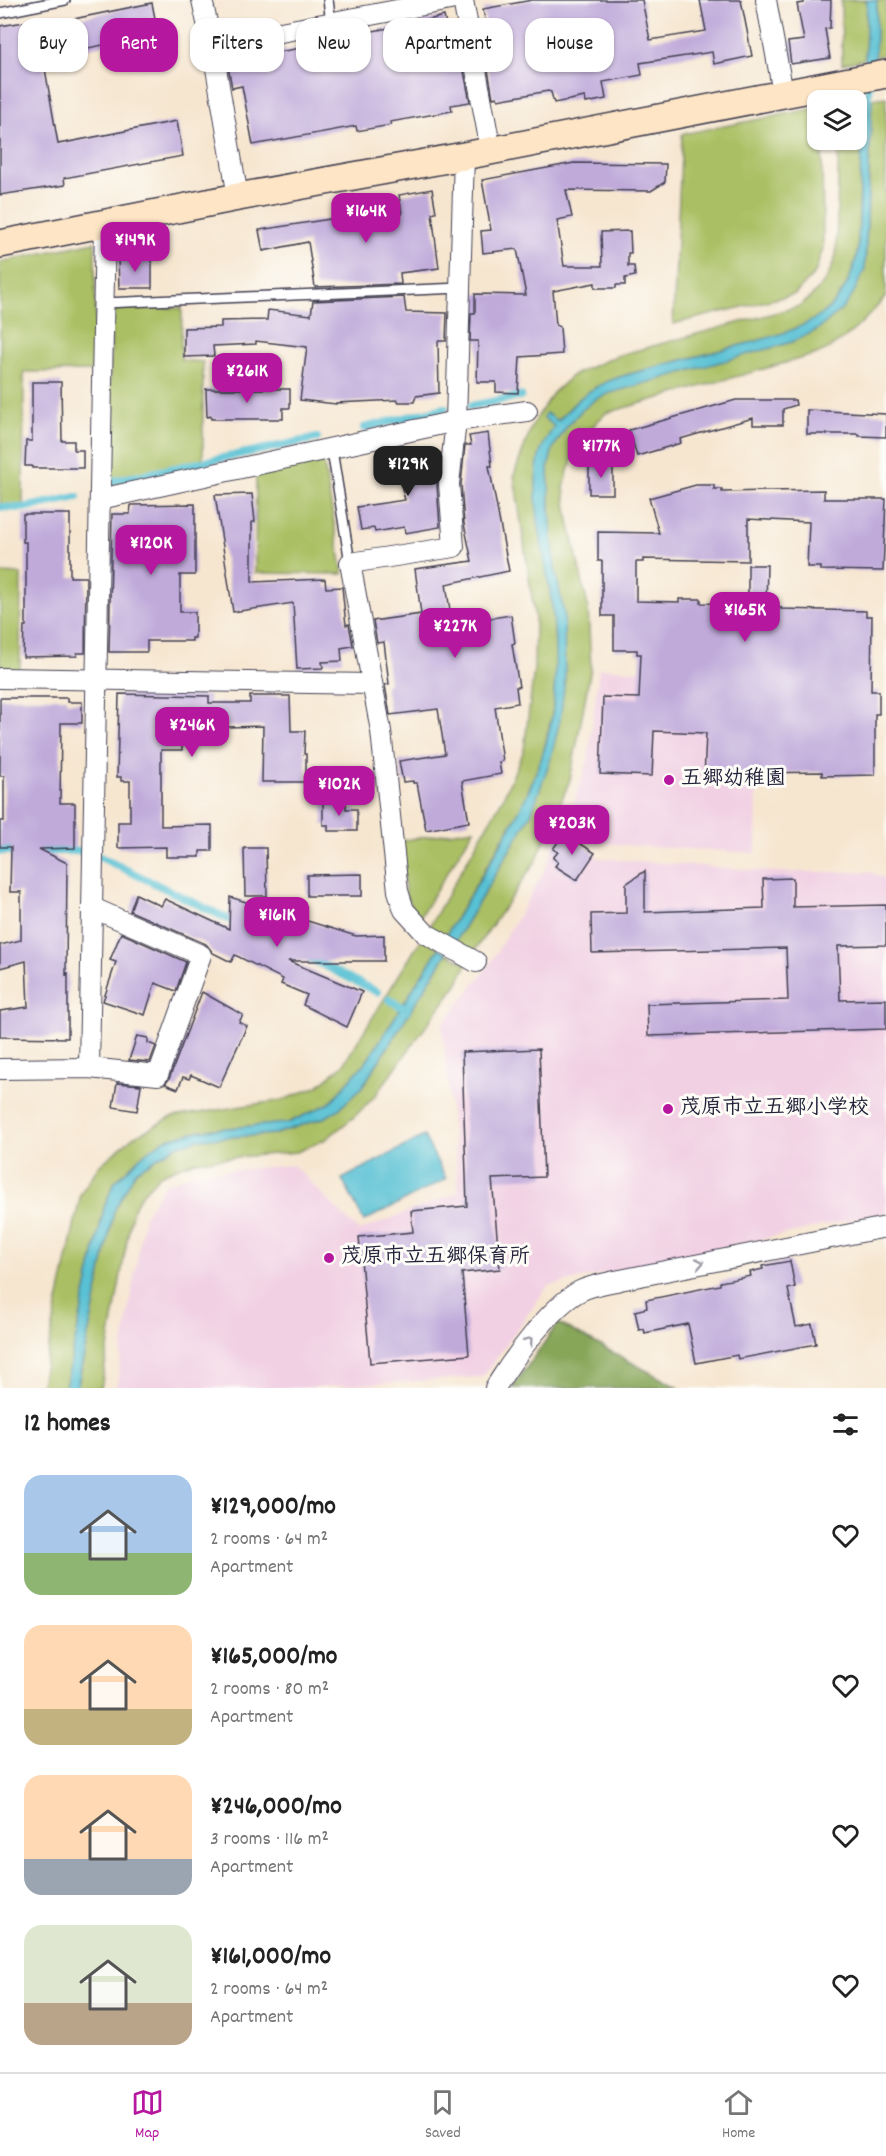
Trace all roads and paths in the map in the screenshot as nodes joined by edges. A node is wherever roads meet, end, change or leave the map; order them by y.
1 (65, 0) edge
2 (202, 0) edge
3 (328, 0) edge
4 (450, 0) edge
5 (463, 0) edge
6 (766, 0) edge
7 (0, 13) edge
8 (206, 18) edge
9 (330, 18) edge
10 (353, 18) edge
11 (217, 72) edge
12 (886, 74) edge
13 (783, 93) junction
14 (491, 151) junction
15 (464, 156) junction
16 (238, 196) junction
17 (105, 224) junction
18 (0, 244) edge
19 (461, 288) junction
20 (104, 303) junction
21 (527, 411) dead end
22 (456, 422) junction
23 (332, 450) junction
24 (100, 499) junction
25 (350, 563) junction
26 (0, 678) edge
27 (96, 680) junction
28 (372, 684) junction
29 (93, 908) junction
30 (473, 961) dead end
31 (89, 1068) junction
32 (0, 1069) edge
33 (886, 1227) edge
34 (495, 1388) edge

1 - 7 lane
2 - 8 street
3 - 9 lane
4 - 10 street
5 - 14 street
6 - 13 street
11 - 16 street
12 - 13 street
13 - 14 street
14 - 15 street
15 - 16 street
15 - 19 street
16 - 17 street
17 - 18 street
17 - 20 street
19 - 20 lane
19 - 22 street
20 - 24 street
21 - 22 street
22 - 23 street
22 - 25 street
23 - 24 street
23 - 25 lane
24 - 27 street
25 - 28 street
26 - 27 street
27 - 28 street
27 - 29 street
28 - 30 street
29 - 31 street
29 - 31 street
31 - 32 street
34 -> 33 street

